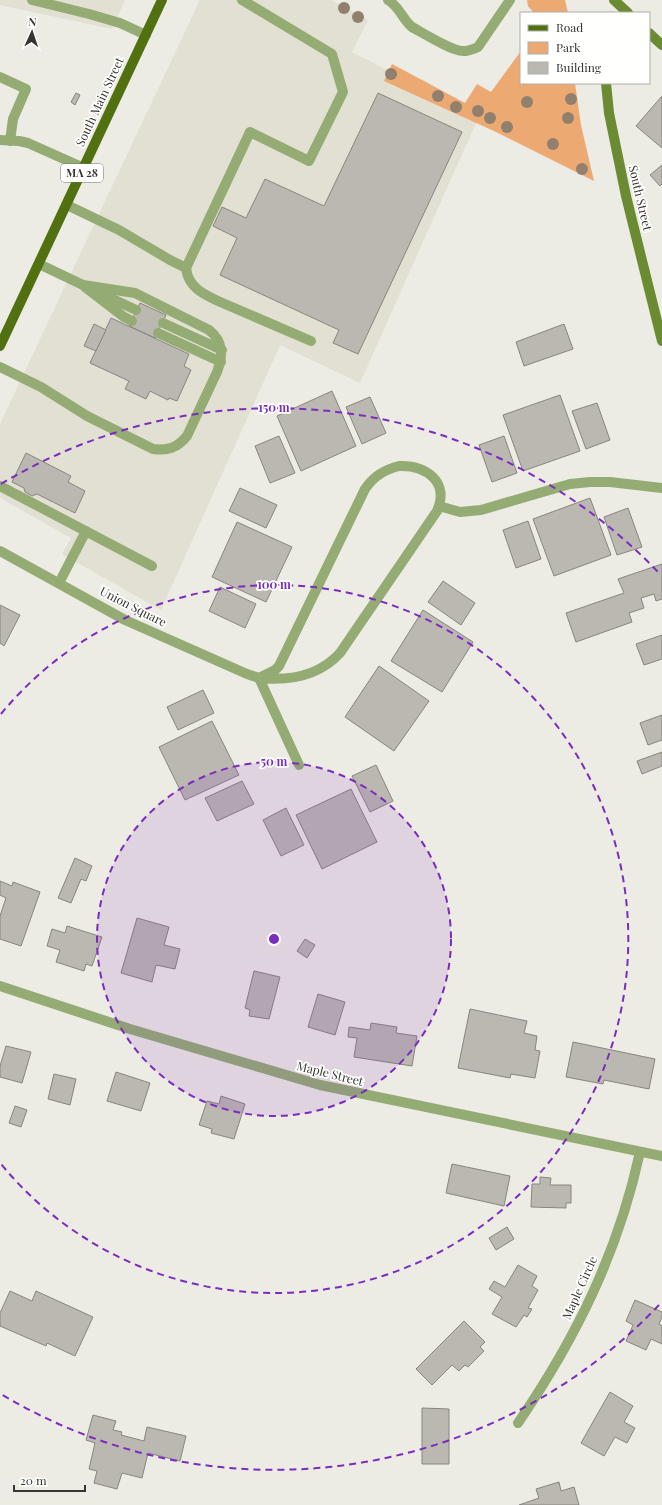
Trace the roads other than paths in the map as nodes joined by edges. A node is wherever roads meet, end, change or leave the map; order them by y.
1 (32, 0) edge
2 (162, 0) edge
3 (242, 0) edge
4 (388, 0) edge
5 (510, 0) edge
6 (614, 0) edge
7 (625, 12) edge
8 (650, 34) edge
9 (146, 35) junction
10 (662, 45) edge
11 (0, 77) edge
12 (606, 84) edge
13 (5, 140) edge
14 (84, 168) junction
15 (67, 205) junction
16 (39, 264) junction
17 (186, 268) junction
18 (83, 285) junction
19 (136, 310) dead end
20 (132, 320) dead end
21 (163, 323) dead end
22 (158, 333) dead end
23 (311, 341) dead end
24 (662, 341) edge
25 (0, 346) edge
26 (222, 350) junction
27 (221, 362) junction
28 (0, 367) edge
29 (0, 486) edge
30 (662, 488) edge
31 (439, 506) junction
32 (86, 531) junction
33 (0, 551) edge
34 (152, 566) dead end
35 (59, 583) junction
36 (259, 678) junction
37 (300, 765) dead end
38 (0, 986) edge
39 (640, 1152) junction
40 (662, 1156) edge
41 (518, 1423) dead end

1 - 9 street
2 - 9 main road, South Main Street / MA 28
3 - 17 street
4 - 5 street
6 - 7 main road
8 - 10 main road
9 - 14 main road, South Main Street / MA 28
11 - 13 street
12 - 24 main road, South Street
13 - 14 street
14 - 15 main road, South Main Street / MA 28
15 - 16 main road, South Main Street / MA 28
15 - 17 street
16 - 18 street
16 - 25 main road, South Main Street / MA 28
17 - 23 street
18 - 19 street
18 - 20 street
18 - 26 street
21 - 26 street
22 - 27 street
26 - 27 street
27 - 28 street
29 - 32 street
30 - 31 street
31 - 36 street, Union Square
31 - 36 street
32 - 34 street
32 - 35 street
33 - 35 street, Union Square
35 - 36 street, Union Square
36 - 37 street
38 - 39 street, Maple Street
39 - 40 street, Maple Street
39 - 41 street, Maple Circle

